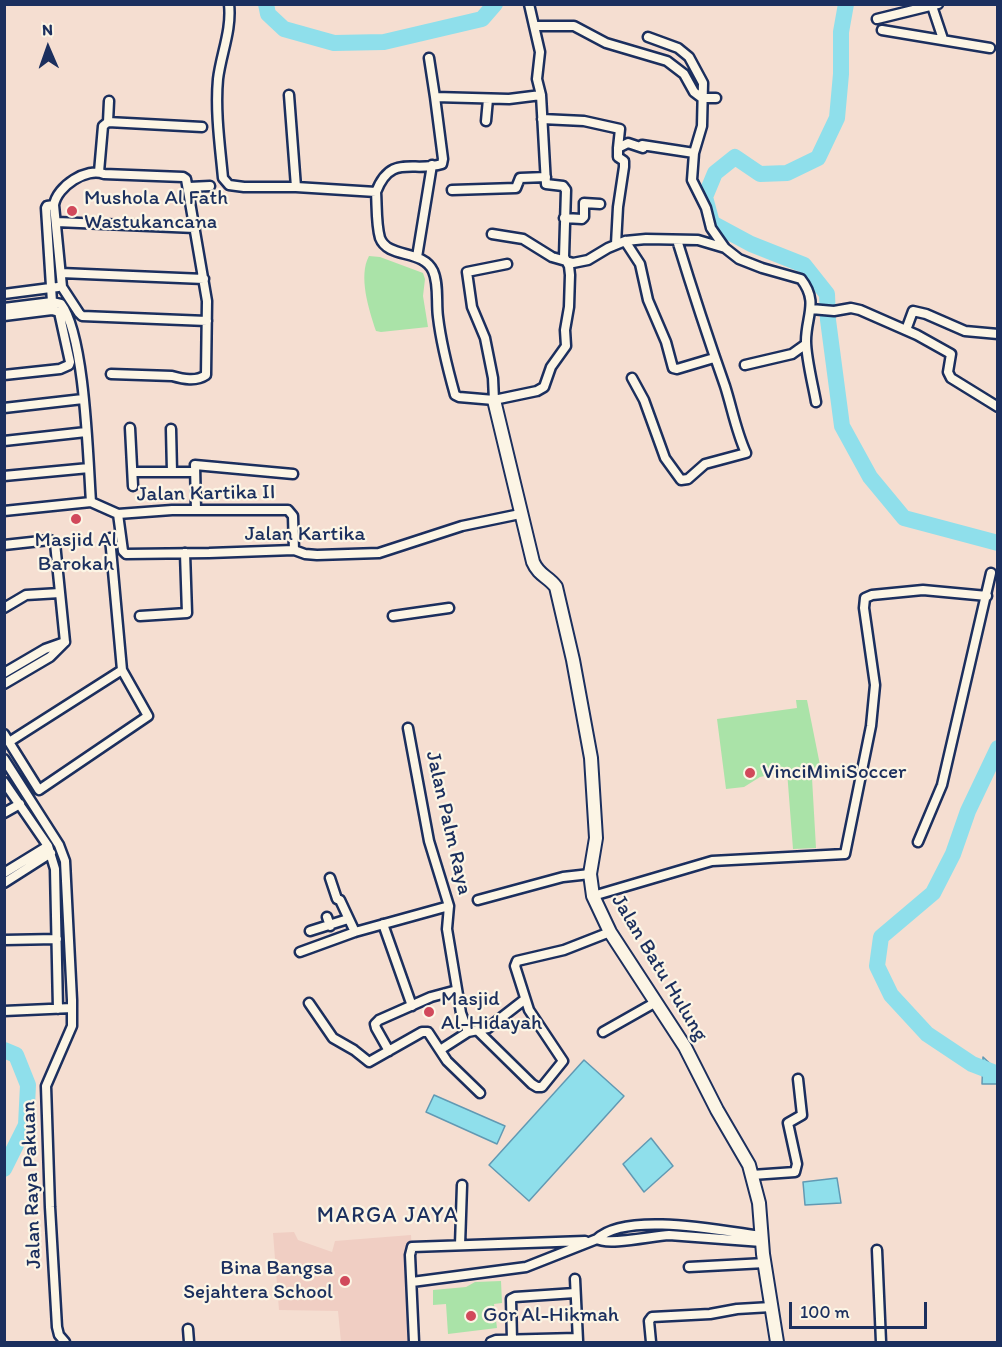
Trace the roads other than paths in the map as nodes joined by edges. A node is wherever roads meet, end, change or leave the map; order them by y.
1 (229, 4) edge
2 (529, 4) edge
3 (935, 5) edge
4 (877, 19) dead end
5 (535, 26) junction
6 (882, 30) dead end
7 (648, 37) dead end
8 (943, 39) junction
9 (990, 48) dead end
10 (429, 58) dead end
11 (289, 95) dead end
12 (541, 95) junction
13 (435, 97) junction
14 (702, 98) junction
15 (716, 98) dead end
16 (488, 99) junction
17 (109, 100) dead end
18 (542, 119) junction
19 (486, 121) dead end
20 (105, 124) junction
21 (202, 127) dead end
22 (618, 148) junction
23 (694, 153) junction
24 (432, 165) junction
25 (99, 172) junction
26 (546, 177) junction
27 (210, 186) dead end
28 (189, 187) junction
29 (296, 187) junction
30 (452, 190) dead end
31 (376, 192) junction
32 (600, 204) dead end
33 (54, 205) junction
34 (564, 218) junction
35 (57, 222) junction
36 (195, 228) junction
37 (492, 234) dead end
38 (677, 240) junction
39 (625, 241) junction
40 (616, 244) junction
41 (725, 248) junction
42 (417, 257) junction
43 (566, 261) junction
44 (507, 264) dead end
45 (61, 273) junction
46 (204, 279) junction
47 (52, 288) junction
48 (65, 291) junction
49 (4, 294) edge
50 (56, 303) junction
51 (4, 308) edge
52 (811, 309) junction
53 (4, 316) edge
54 (207, 321) junction
55 (906, 330) junction
56 (998, 334) edge
57 (806, 344) junction
58 (714, 358) junction
59 (745, 365) dead end
60 (111, 374) dead end
61 (4, 375) edge
62 (632, 378) dead end
63 (83, 399) junction
64 (494, 400) junction
65 (816, 402) dead end
66 (998, 407) edge
67 (4, 408) edge
68 (130, 428) dead end
69 (171, 429) dead end
70 (86, 432) junction
71 (4, 441) edge
72 (89, 468) junction
73 (133, 472) junction
74 (172, 472) junction
75 (195, 472) junction
76 (292, 474) dead end
77 (4, 477) edge
78 (133, 486) dead end
79 (91, 502) junction
80 (196, 510) junction
81 (4, 511) edge
82 (118, 514) junction
83 (520, 514) junction
84 (110, 538) dead end
85 (4, 545) edge
86 (294, 550) junction
87 (185, 553) junction
88 (991, 573) dead end
89 (60, 593) junction
90 (987, 596) junction
91 (4, 608) edge
92 (449, 608) dead end
93 (140, 616) dead end
94 (393, 616) dead end
95 (65, 642) junction
96 (122, 670) junction
97 (4, 673) edge
98 (4, 684) edge
99 (408, 728) dead end
100 (7, 738) edge
101 (4, 759) edge
102 (4, 782) edge
103 (20, 804) junction
104 (4, 813) edge
105 (918, 842) dead end
106 (49, 850) junction
107 (4, 873) edge
108 (590, 874) junction
109 (330, 878) dead end
110 (4, 883) edge
111 (593, 896) junction
112 (478, 900) dead end
113 (449, 906) junction
114 (327, 916) dead end
115 (348, 920) junction
116 (383, 924) junction
117 (330, 926) junction
118 (310, 930) dead end
119 (355, 932) junction
120 (610, 932) junction
121 (57, 939) junction
122 (4, 940) edge
123 (300, 952) dead end
124 (458, 990) junction
125 (524, 1000) junction
126 (656, 1002) junction
127 (309, 1003) dead end
128 (412, 1006) junction
129 (72, 1008) junction
130 (58, 1009) junction
131 (4, 1011) edge
132 (472, 1031) junction
133 (603, 1032) dead end
134 (440, 1050) junction
135 (389, 1051) junction
136 (798, 1079) dead end
137 (480, 1093) dead end
138 (752, 1175) junction
139 (462, 1185) dead end
140 (762, 1239) junction
141 (593, 1240) junction
142 (460, 1245) junction
143 (878, 1250) dead end
144 (765, 1263) junction
145 (689, 1267) dead end
146 (574, 1279) dead end
147 (412, 1282) junction
148 (575, 1293) junction
149 (771, 1307) junction
150 (188, 1329) dead end
151 (512, 1340) junction
152 (557, 1340) edge
153 (578, 1340) edge
154 (65, 1342) edge
155 (189, 1342) edge
156 (414, 1342) edge
157 (491, 1342) edge
158 (651, 1342) edge
159 (777, 1342) edge
160 (881, 1342) edge

1 - 29 street
2 - 5 street
3 - 4 street
3 - 8 street
5 - 12 street
5 - 14 street
6 - 8 street
7 - 14 street
8 - 9 street
10 - 13 street
11 - 29 street
12 - 16 street
12 - 18 street
13 - 16 street
13 - 24 street
14 - 15 street
14 - 23 street
16 - 19 street
17 - 20 street
18 - 22 street
18 - 26 street
20 - 21 street
20 - 25 street
22 - 23 street
22 - 40 street
23 - 41 street
24 - 31 street
24 - 42 street
25 - 28 street
25 - 33 street
26 - 30 street
26 - 34 street
27 - 28 street
28 - 36 street
29 - 31 street
31 - 42 street
32 - 34 street
33 - 35 street
33 - 47 street
34 - 43 street
35 - 36 street
35 - 45 street
36 - 46 street
37 - 43 street
38 - 39 street
38 - 41 street
38 - 58 street
39 - 40 street
39 - 58 street
40 - 43 street
41 - 52 street
42 - 64 street
43 - 64 street
44 - 64 street
45 - 46 street
45 - 48 street
46 - 54 street
47 - 48 street
47 - 49 street
47 - 50 street
48 - 50 street
48 - 54 street
50 - 51 street
50 - 63 street
52 - 55 street
52 - 57 street
53 - 61 street
54 - 60 street
55 - 56 street
55 - 66 street
57 - 59 street
57 - 65 street
58 - 62 street
63 - 67 street
63 - 70 street
64 - 83 street, Jalan Batu Hulung
68 - 73 street
69 - 74 street
70 - 71 street
70 - 72 street
72 - 77 street
72 - 79 street
73 - 74 street
73 - 78 street
74 - 75 street
75 - 76 street
75 - 80 street
79 - 81 street
79 - 82 street
80 - 82 street, Jalan Kartika II
80 - 86 street, Jalan Kartika II
82 - 87 street, Jalan Kartika
83 - 86 street, Jalan Kartika
83 - 108 street, Jalan Batu Hulung
84 - 96 street
85 - 89 street
86 - 87 street, Jalan Kartika
87 - 93 street
88 - 90 street
89 - 91 street
89 - 95 street
90 - 105 street
90 - 111 street
92 - 94 street
95 - 97 street
95 - 98 street
96 - 100 street
96 - 100 street
99 - 113 street, Jalan Palm Raya
101 - 129 street, Jalan Raya Pakuan
102 - 103 street
103 - 104 street
103 - 106 street
106 - 107 street
106 - 110 street
106 - 121 street
108 - 111 street, Jalan Batu Hulung
108 - 112 street
109 - 115 street
111 - 120 street, Jalan Batu Hulung
113 - 116 street
113 - 124 street, Jalan Palm Raya
114 - 117 street
115 - 117 street
115 - 119 street
116 - 119 street
116 - 128 street
117 - 118 street
119 - 123 street
120 - 125 street, Jalan Palm Raya
120 - 126 street, Jalan Batu Hulung
121 - 122 street
121 - 130 street
124 - 128 street
124 - 132 street, Jalan Palm Raya
125 - 132 street
125 - 132 street, Jalan Palm Raya
126 - 133 street
126 - 138 street, Jalan Batu Hulung
127 - 135 street
128 - 135 street
129 - 130 street
129 - 154 street, Jalan Raya Pakuan
130 - 131 street
132 - 134 street
134 - 135 street
134 - 137 street
136 - 138 street
138 - 140 street, Jalan Batu Hulung
139 - 142 street
140 - 141 street
140 - 144 street, Jalan Batu Hulung
141 - 142 street
141 - 147 street
142 - 147 street
143 - 160 street
144 - 145 street
144 - 149 street, Jalan Batu Hulung
146 - 148 street
147 - 156 street
148 - 151 street
148 - 153 street
149 - 158 street
149 - 159 street, Jalan Batu Hulung
150 - 155 street
151 - 152 street
151 - 157 street
152 - 153 street

